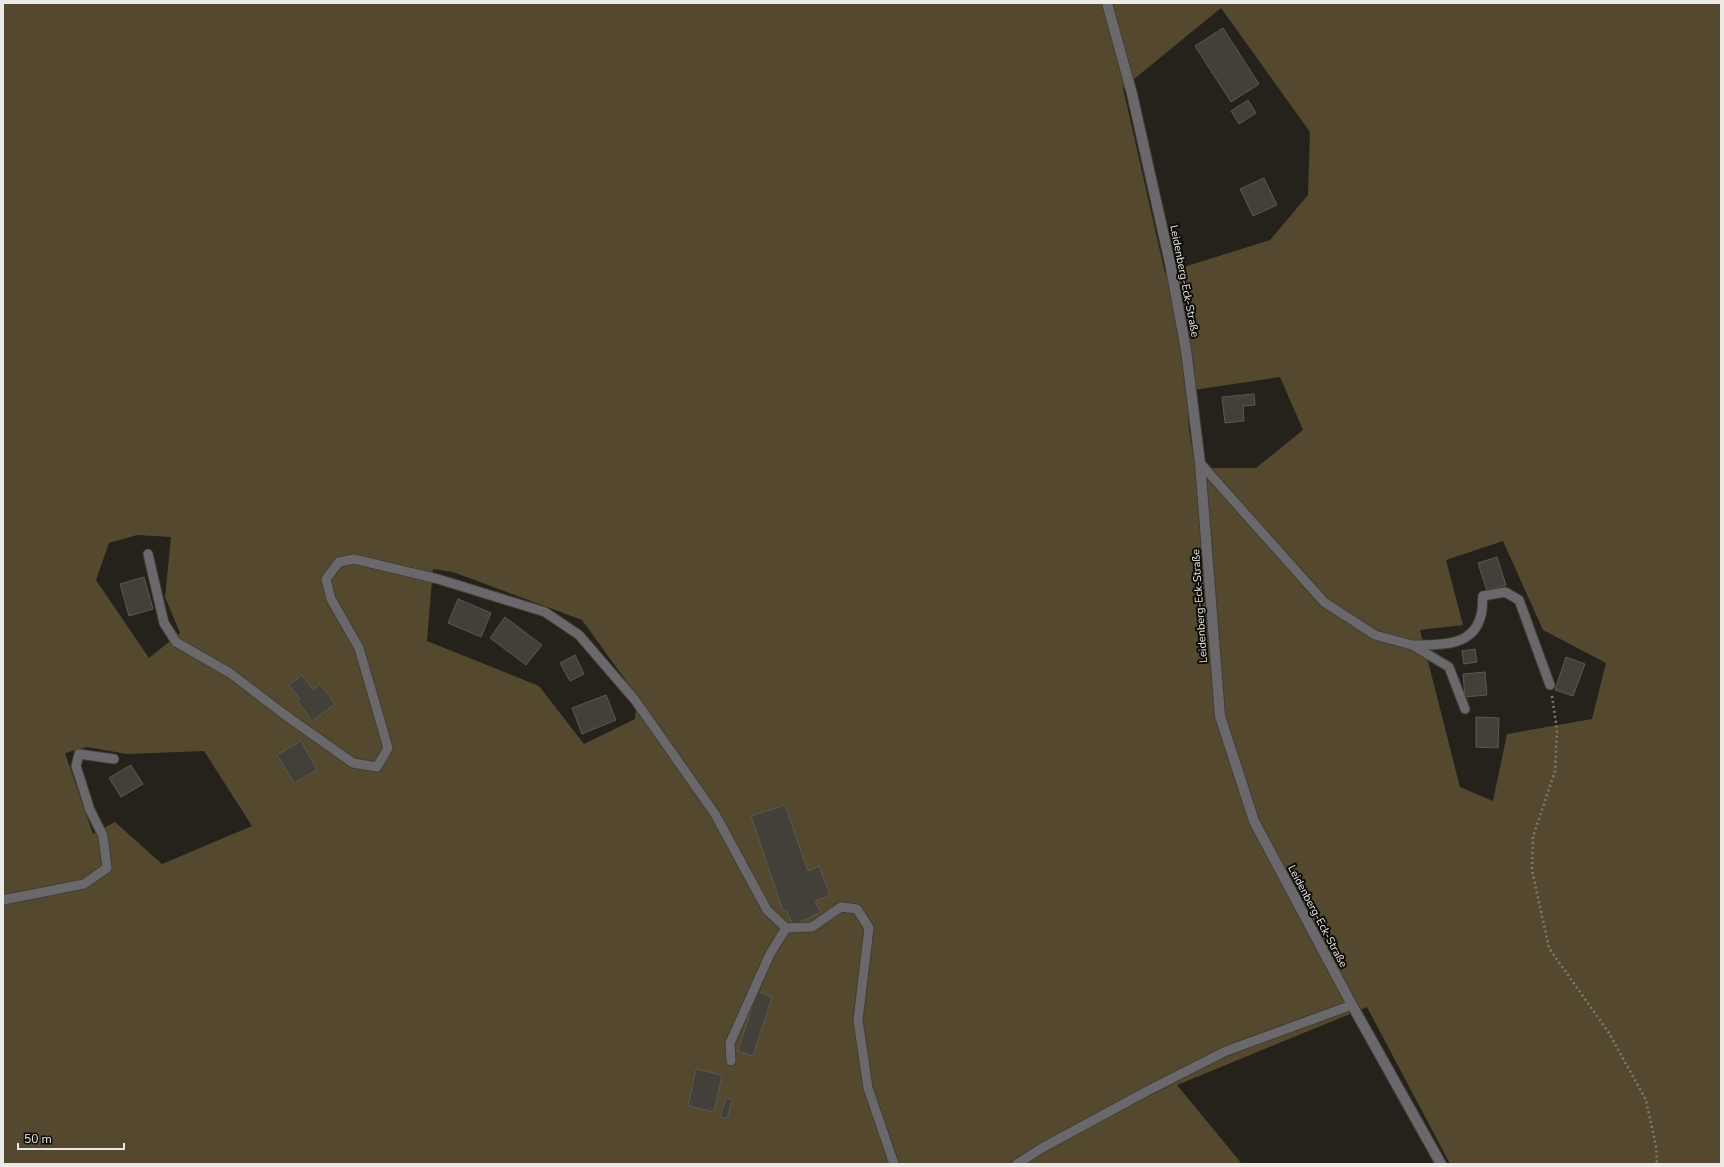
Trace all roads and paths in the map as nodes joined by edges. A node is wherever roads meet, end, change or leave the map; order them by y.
1 (1107, 3) edge
2 (1200, 463) junction
3 (148, 554) dead end
4 (1412, 645) junction
5 (1550, 685) joint
6 (1465, 709) dead end
7 (114, 759) dead end
8 (3, 900) edge
9 (786, 928) junction
10 (1352, 1005) junction
11 (732, 1061) dead end
12 (894, 1164) edge
13 (1017, 1164) edge
14 (1441, 1164) edge
15 (1657, 1164) edge

1 - 2 street, Leidenberg-Eck-Straße
2 - 4 lane
2 - 10 street, Leidenberg-Eck-Straße
3 - 9 lane
4 - 5 lane
4 - 6 lane
5 - 15 path
7 - 8 lane
9 - 11 lane
9 - 12 lane
10 - 13 lane
10 - 14 street, Leidenberg-Eck-Straße

